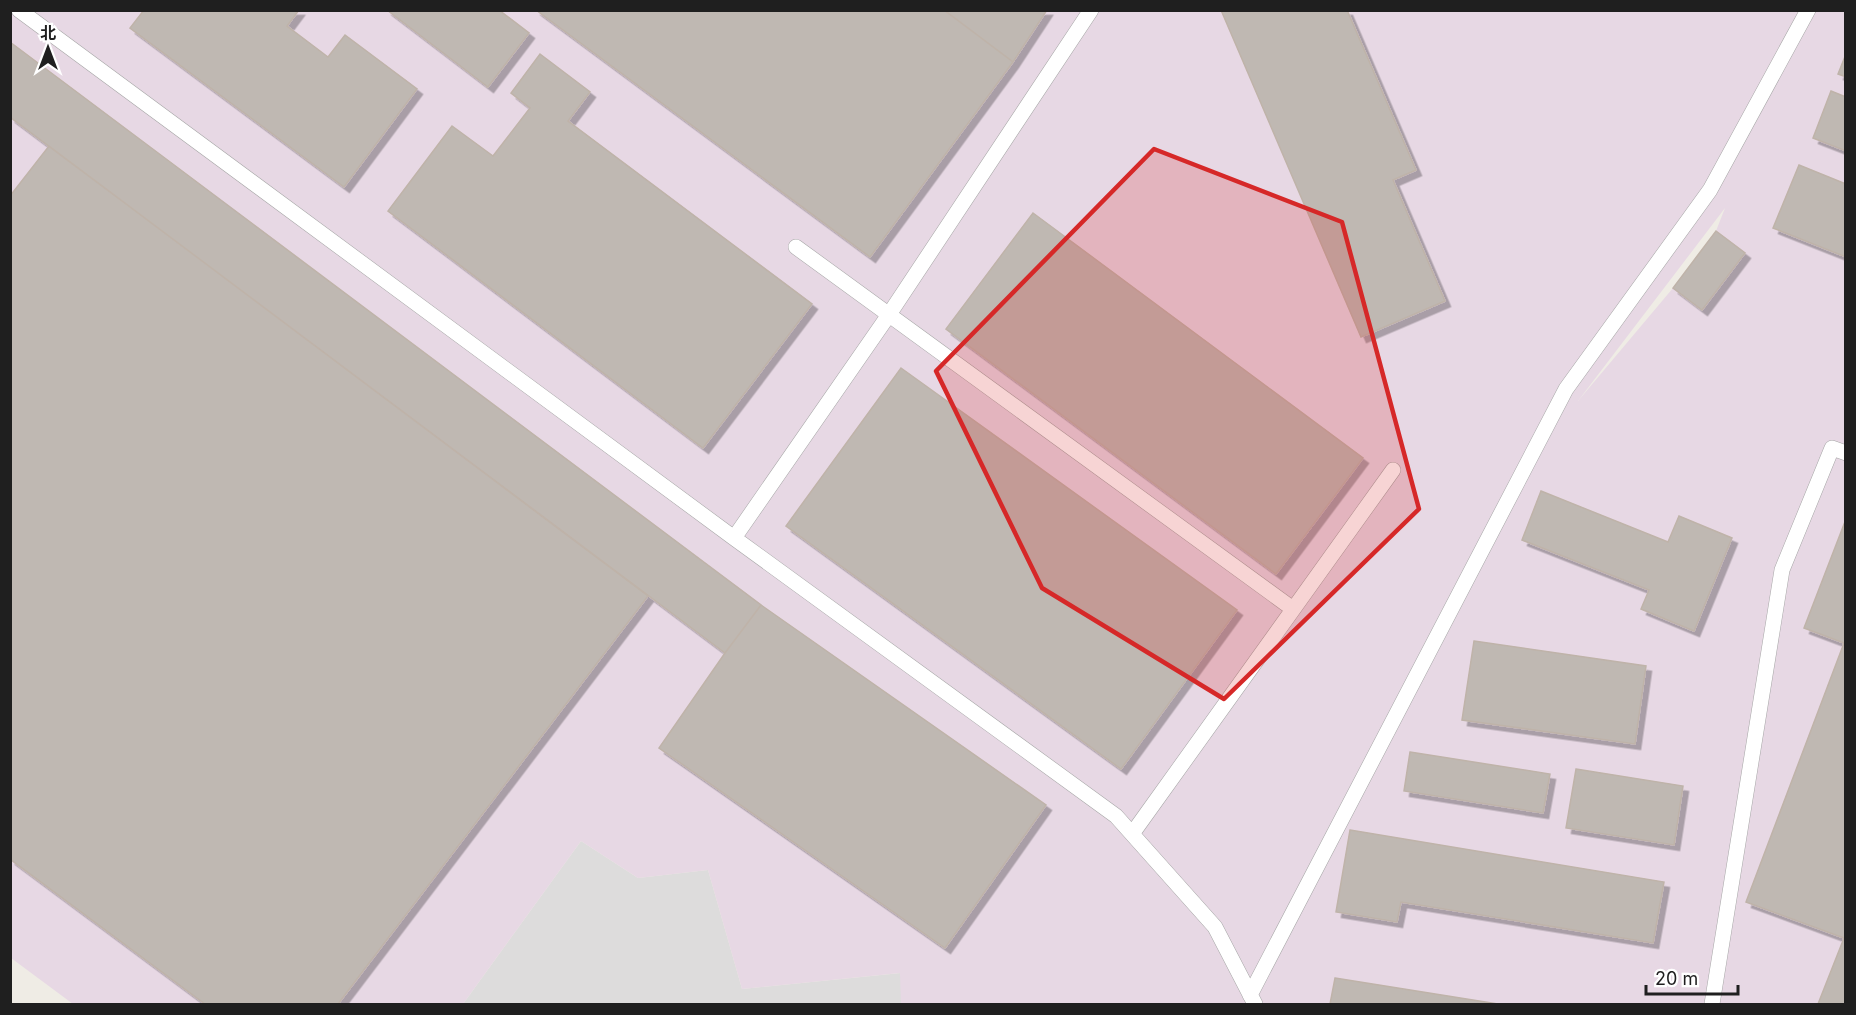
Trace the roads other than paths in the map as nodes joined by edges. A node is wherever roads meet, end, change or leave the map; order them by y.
1 (19, 10) edge
2 (1091, 10) edge
3 (1808, 10) edge
4 (796, 247) dead end
5 (888, 316) junction
6 (1845, 453) edge
7 (1393, 470) dead end
8 (734, 538) junction
9 (1293, 609) junction
10 (1132, 834) junction
11 (1252, 1000) edge
12 (1712, 1005) edge

1 - 8 lane
2 - 5 lane
3 - 11 lane
4 - 5 lane
5 - 8 lane
5 - 9 lane
6 - 12 lane
7 - 9 lane
8 - 10 lane
9 - 10 lane
10 - 11 lane

